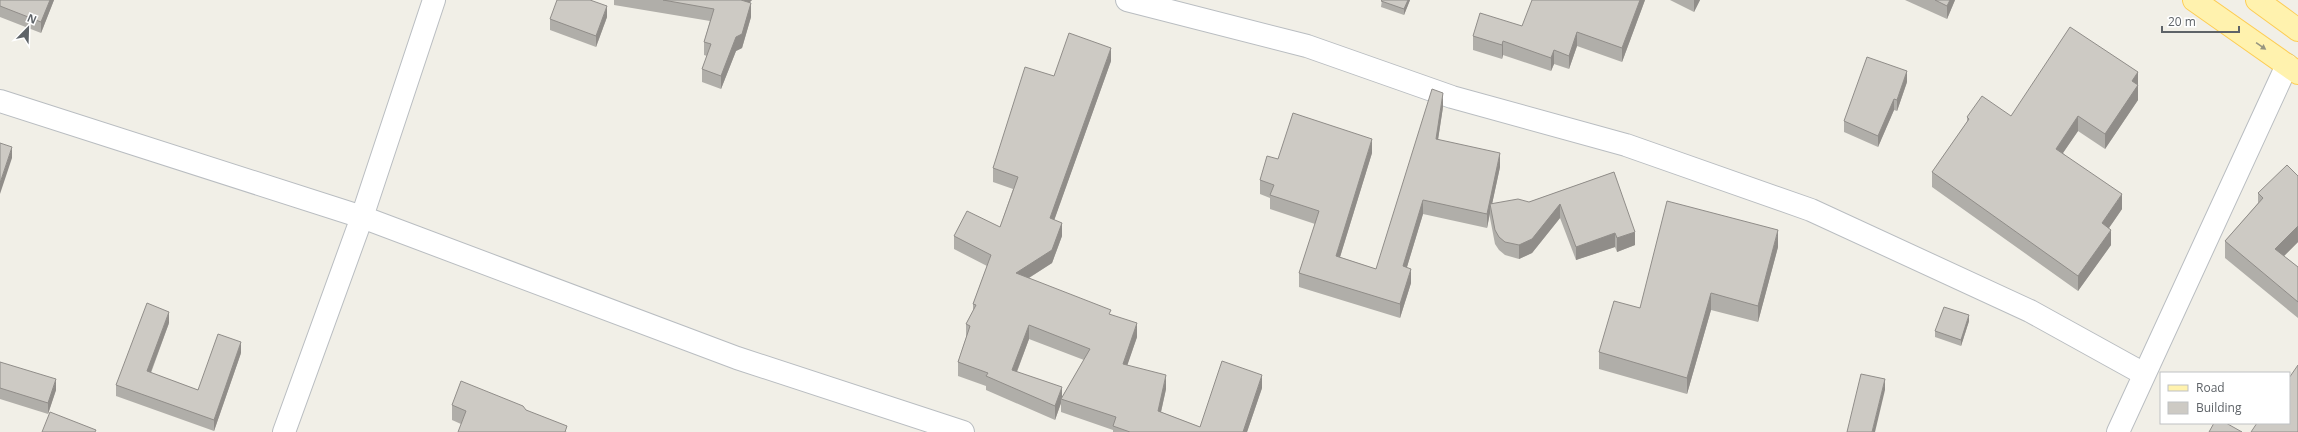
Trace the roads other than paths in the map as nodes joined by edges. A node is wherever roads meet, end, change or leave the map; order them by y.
1 (434, 0) edge
2 (1127, 0) edge
3 (2194, 0) edge
4 (2267, 3) edge
5 (2298, 30) edge
6 (2292, 69) edge
7 (0, 101) edge
8 (362, 217) junction
9 (2144, 374) junction
10 (284, 432) edge
11 (964, 432) edge
12 (2118, 432) edge

1 - 8 street
2 - 9 street
3 -> 6 main road
4 - 5 main road
6 - 9 street
7 - 8 street
8 - 10 street
8 - 11 street
9 - 12 street

